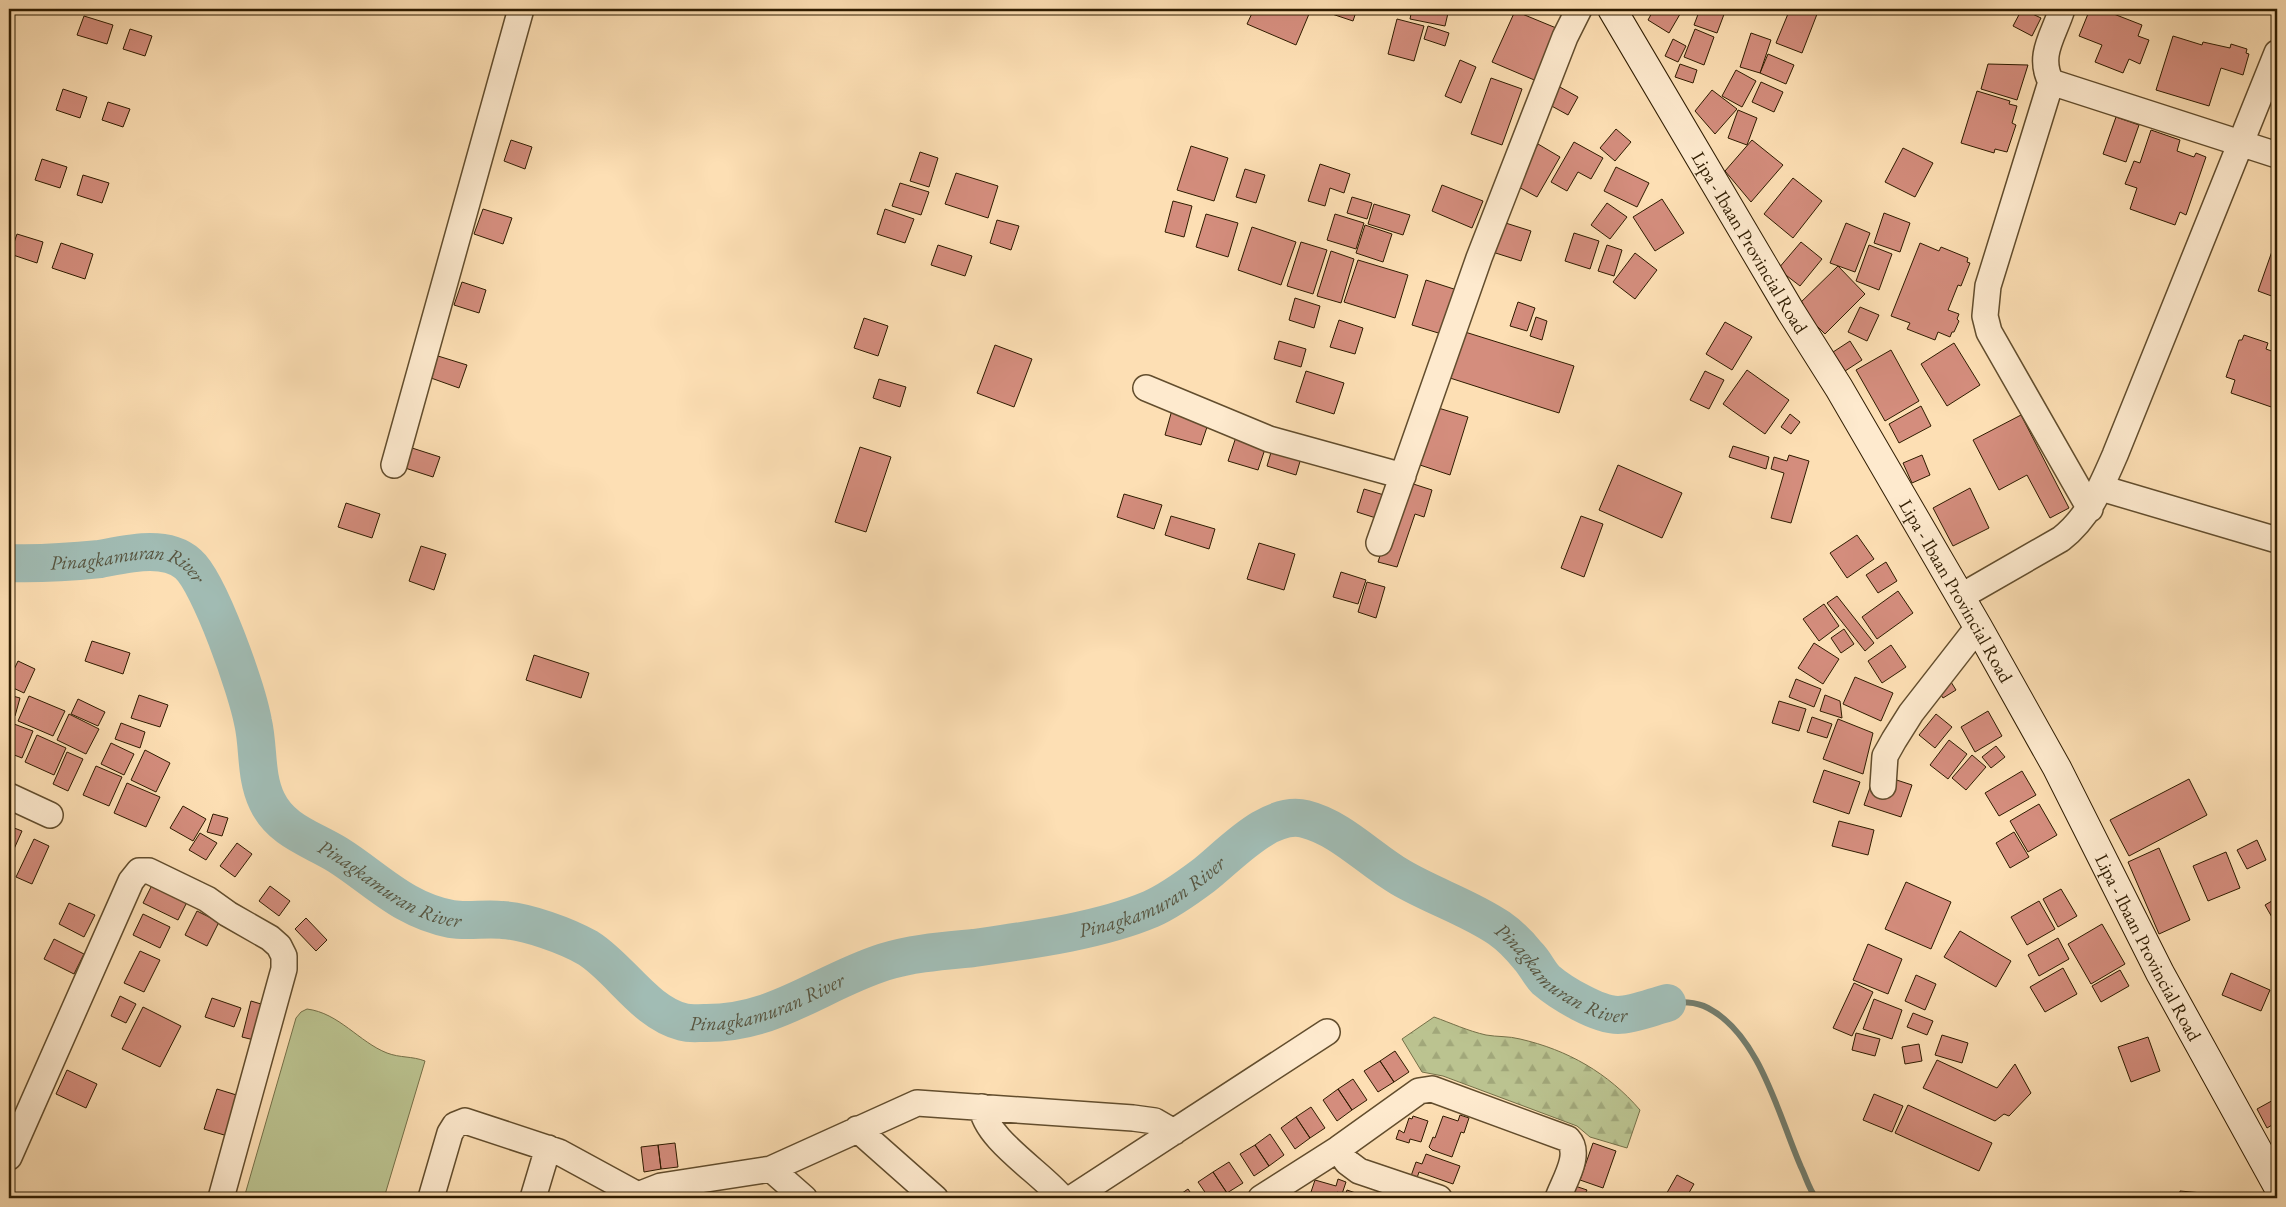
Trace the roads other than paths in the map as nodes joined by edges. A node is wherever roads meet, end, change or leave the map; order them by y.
1 (521, 9) edge
2 (1579, 9) edge
3 (1612, 9) edge
4 (2062, 9) edge
5 (2277, 53) edge
6 (2050, 82) junction
7 (2242, 144) junction
8 (2277, 155) edge
9 (1146, 388) dead end
10 (394, 465) dead end
11 (1403, 476) junction
12 (2095, 498) junction
13 (2277, 540) edge
14 (1379, 543) dead end
15 (1960, 597) junction
16 (1978, 627) junction
17 (1883, 786) dead end
18 (9, 796) edge
19 (50, 815) dead end
20 (1327, 1032) dead end
21 (982, 1107) junction
22 (857, 1129) junction
23 (1174, 1132) junction
24 (548, 1148) junction
25 (1338, 1149) junction
26 (9, 1157) edge
27 (771, 1169) junction
28 (2277, 1185) edge
29 (672, 1192) edge
30 (638, 1197) edge
31 (221, 1198) edge
32 (430, 1198) edge
33 (533, 1198) edge
34 (804, 1198) edge
35 (935, 1198) edge
36 (1062, 1198) edge
37 (1072, 1198) edge
38 (1261, 1198) edge
39 (1439, 1198) edge
40 (1558, 1198) edge

1 - 10 street
2 - 11 street
3 - 15 main road, Lipa - Ibaan Provincial Road
4 - 6 street
5 - 7 street
6 - 7 street
6 - 12 street
7 - 8 street
7 - 12 street
9 - 11 street
11 - 14 street
12 - 13 street
12 - 15 street
15 - 16 main road, Lipa - Ibaan Provincial Road
16 - 17 street
16 - 28 main road, Lipa - Ibaan Provincial Road
18 - 19 street
20 - 23 street
21 - 22 street
21 - 23 street
21 - 36 street
22 - 27 street
22 - 35 street
23 - 37 street
24 - 30 street
24 - 32 street
24 - 33 street
25 - 38 street
25 - 39 street
25 - 40 street
26 - 31 street
27 - 29 street
27 - 34 street
29 - 30 street

